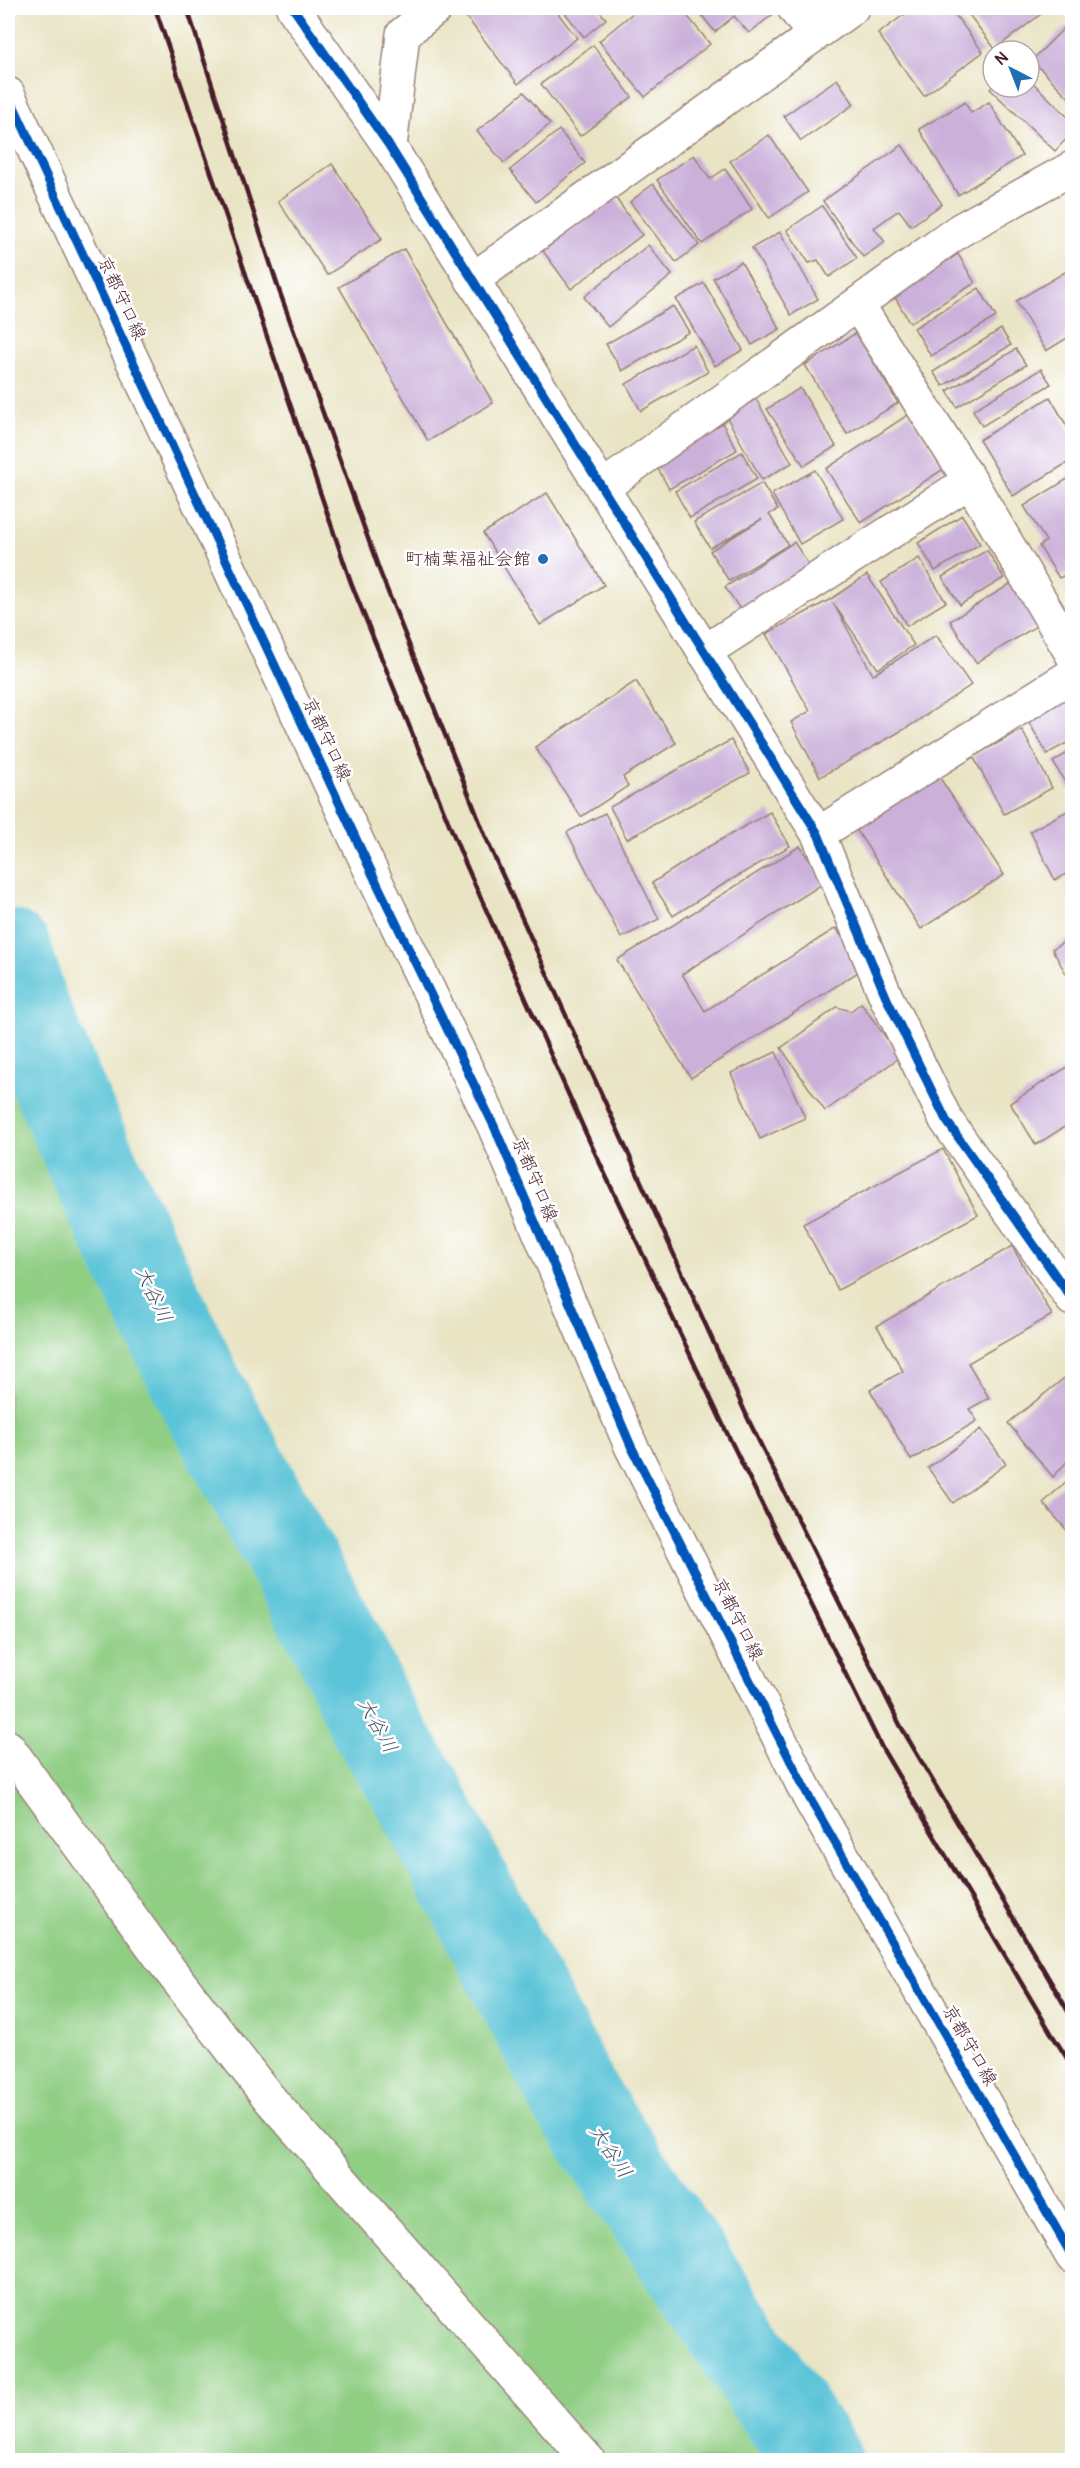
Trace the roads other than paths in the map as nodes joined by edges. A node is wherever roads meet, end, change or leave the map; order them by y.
1 (293, 8) edge
2 (436, 8) edge
3 (794, 8) edge
4 (852, 8) edge
5 (814, 35) junction
6 (8, 94) edge
7 (390, 147) junction
8 (1072, 168) edge
9 (472, 280) junction
10 (858, 305) junction
11 (970, 481) junction
12 (602, 488) junction
13 (704, 652) junction
14 (1072, 654) edge
15 (1072, 675) edge
16 (818, 834) junction
17 (1072, 1299) edge
18 (8, 1747) edge
19 (1072, 2256) edge
20 (588, 2460) edge

1 - 7 street
2 - 7 street
3 - 5 street
4 - 5 street
5 - 9 street
6 - 19 street, 京都守口線
7 - 9 street
8 - 10 street
9 - 12 street
10 - 11 street
10 - 12 street
11 - 13 street
11 - 14 street
12 - 13 street
13 - 16 street
15 - 16 street
16 - 17 street
18 - 20 street

